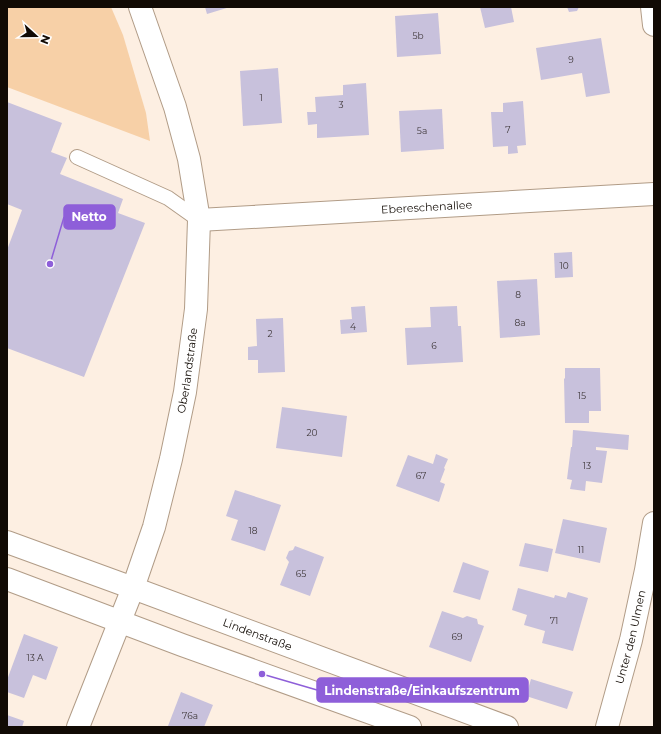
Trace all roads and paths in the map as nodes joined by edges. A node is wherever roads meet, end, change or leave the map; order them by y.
1 (140, 7) edge
2 (652, 7) edge
3 (654, 25) edge
4 (77, 157) dead end
5 (654, 194) edge
6 (199, 220) junction
7 (654, 523) edge
8 (7, 542) edge
9 (7, 579) edge
10 (133, 588) junction
11 (120, 621) junction
12 (78, 727) edge
13 (410, 727) edge
14 (507, 727) edge
15 (606, 727) edge

1 - 6 street, Oberlandstraße
2 - 3 street
4 - 6 lane
5 - 6 street, Ebereschenallee
6 - 10 street, Oberlandstraße
7 - 15 street, Unter den Ulmen
8 - 10 street, Lindenstraße
9 - 11 street
10 - 11 street, Oberlandstraße
10 - 14 street, Lindenstraße
11 - 12 street, Oberlandstraße
11 - 13 street

